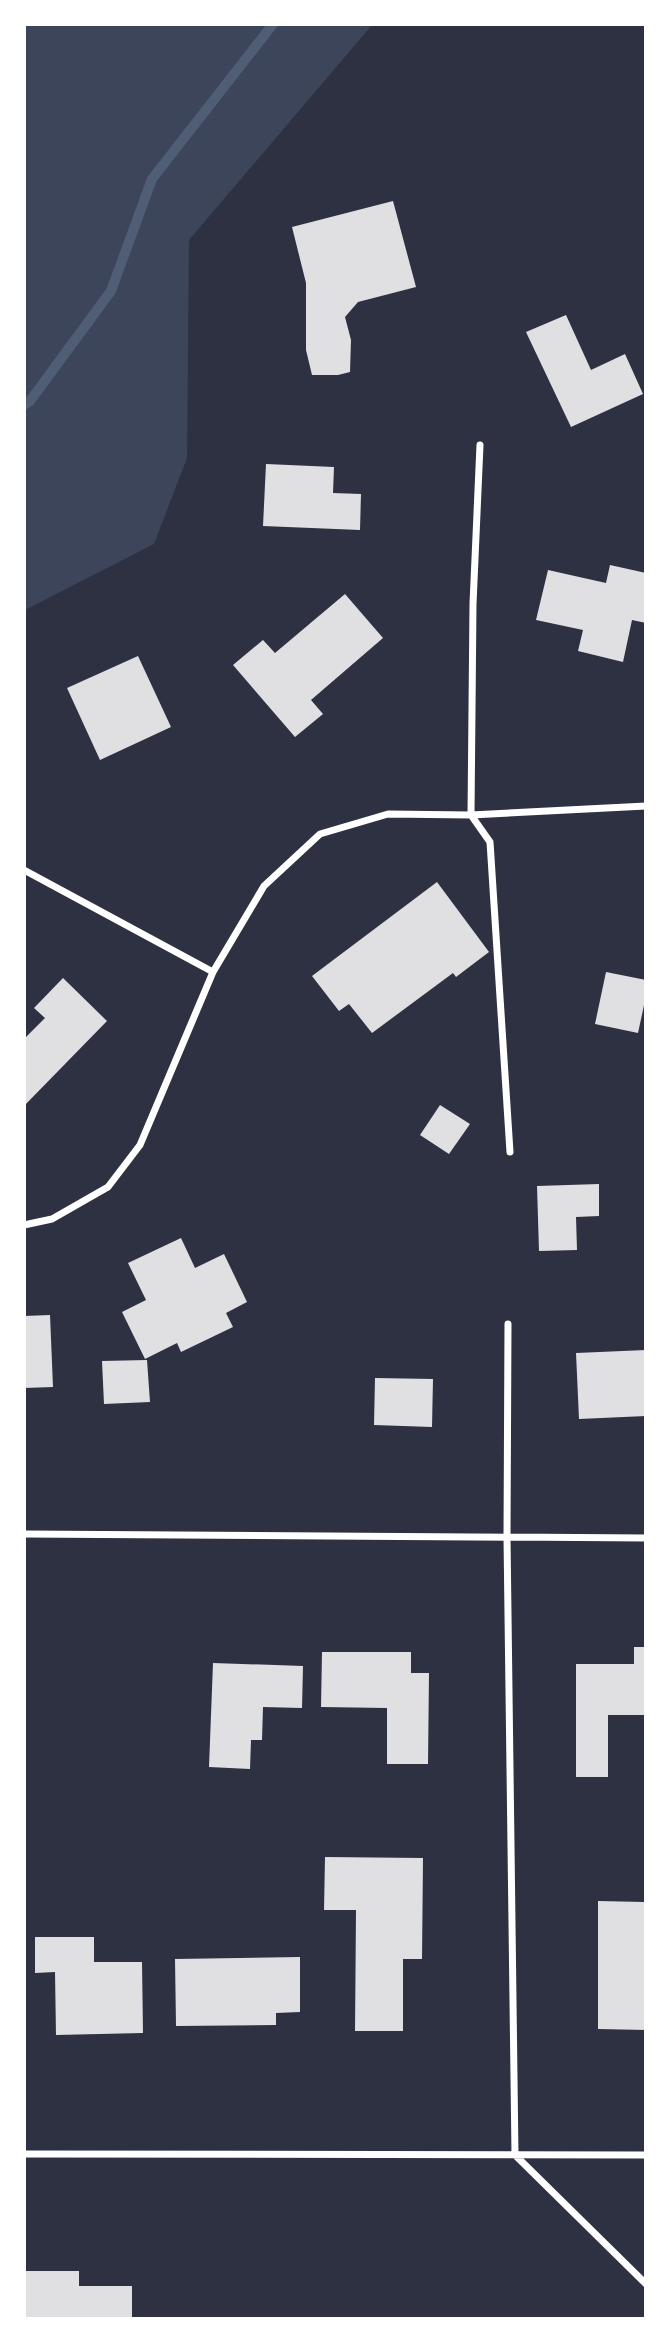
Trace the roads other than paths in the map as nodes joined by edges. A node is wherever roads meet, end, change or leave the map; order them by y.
1 (480, 445) dead end
2 (646, 806) edge
3 (471, 815) junction
4 (24, 870) edge
5 (213, 972) junction
6 (510, 1152) dead end
7 (24, 1225) edge
8 (509, 1324) dead end
9 (24, 1535) edge
10 (508, 1537) junction
11 (646, 1538) edge
12 (24, 2154) edge
13 (515, 2155) junction
14 (646, 2155) edge
15 (646, 2284) edge

1 - 3 street
2 - 3 street
3 - 5 street
3 - 6 street
4 - 5 street
5 - 7 street
8 - 10 street
9 - 10 street
10 - 11 street
10 - 13 street
12 - 13 street
13 - 14 street
13 - 15 street

